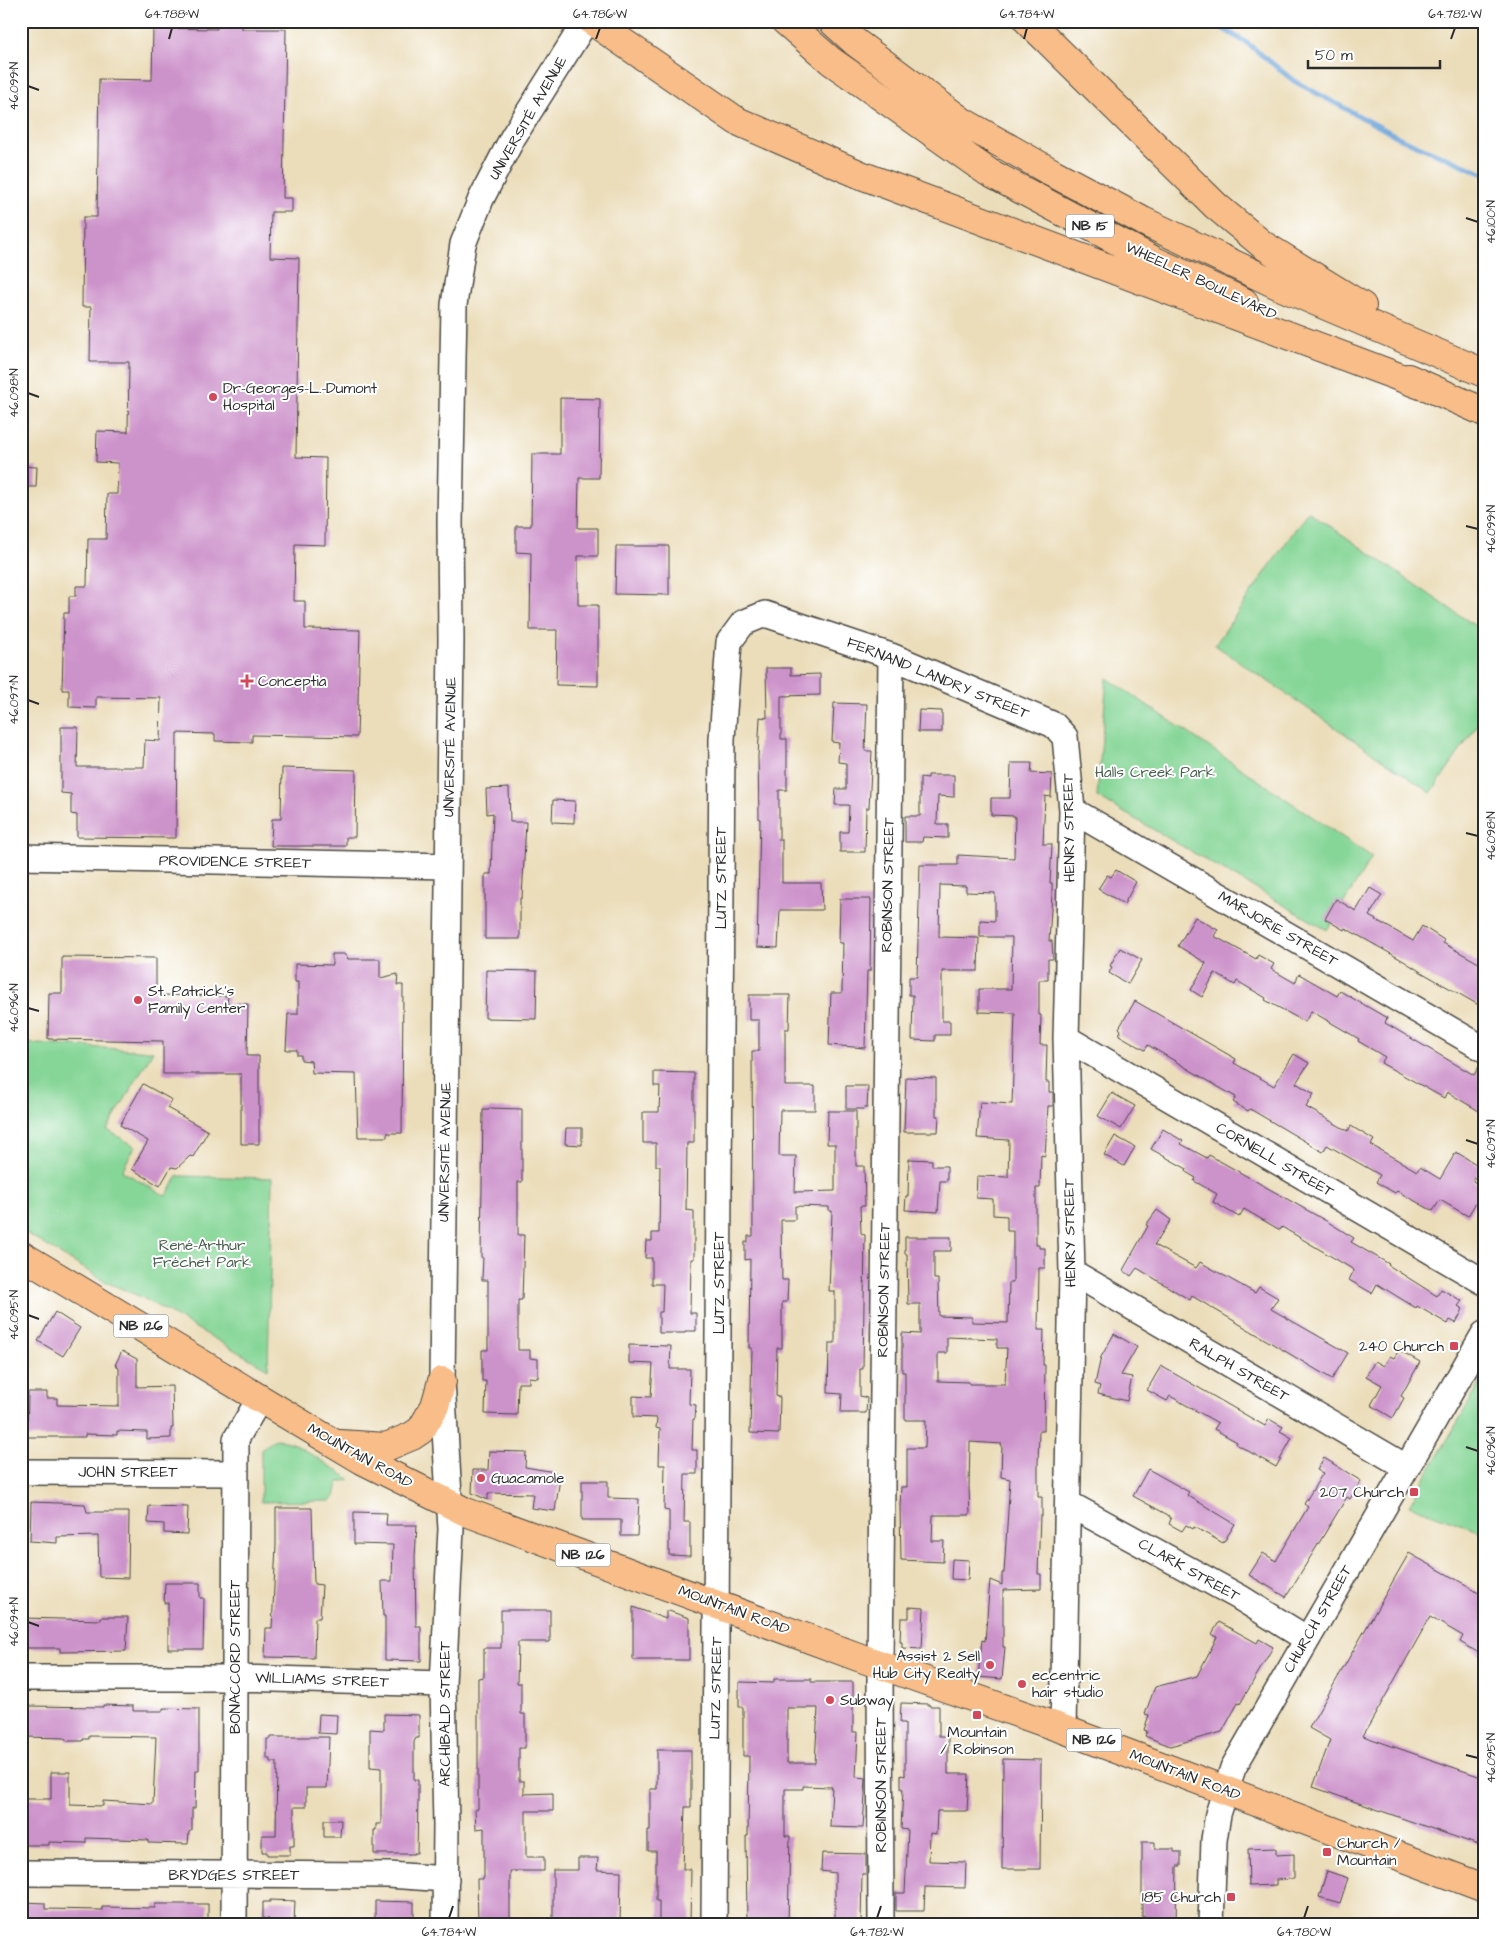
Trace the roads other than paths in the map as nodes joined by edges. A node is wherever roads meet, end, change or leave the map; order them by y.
1 (586, 21) edge
2 (592, 21) edge
3 (785, 21) edge
4 (832, 21) edge
5 (1028, 21) edge
6 (1476, 369) edge
7 (1423, 386) junction
8 (1484, 412) edge
9 (729, 642) joint
10 (891, 656) junction
11 (1065, 737) joint
12 (1072, 810) junction
13 (21, 857) edge
14 (448, 866) junction
15 (1066, 1038) junction
16 (1484, 1049) edge
17 (21, 1255) edge
18 (1072, 1272) junction
19 (1484, 1282) edge
20 (1484, 1334) edge
21 (442, 1381) junction
22 (260, 1398) junction
23 (334, 1444) junction
24 (1406, 1467) junction
25 (21, 1472) edge
26 (235, 1473) junction
27 (1068, 1504) junction
28 (450, 1505) junction
29 (716, 1604) junction
30 (1307, 1639) junction
31 (880, 1664) junction
32 (21, 1678) edge
33 (236, 1678) junction
34 (443, 1684) junction
35 (1063, 1729) junction
36 (1225, 1790) junction
37 (21, 1873) edge
38 (235, 1875) junction
39 (446, 1879) junction
40 (1476, 1885) edge
41 (234, 1924) edge
42 (445, 1924) edge
43 (714, 1924) edge
44 (881, 1924) edge
45 (1212, 1924) edge

1 - 14 street, UNIVERSITÉ AVENUE
2 - 7 main road
3 - 7 main road, WHEELER BOULEVARD / NB 15
4 - 6 main road, WHEELER BOULEVARD / NB 15
5 - 6 main road
7 - 8 main road, WHEELER BOULEVARD / NB 15
9 - 10 street, FERNAND LANDRY STREET
9 - 29 street, LUTZ STREET
10 - 11 street, FERNAND LANDRY STREET
10 - 31 street, ROBINSON STREET
11 - 12 street, HENRY STREET
12 - 15 street, HENRY STREET
12 - 16 street, MARJORIE STREET
13 - 14 street, PROVIDENCE STREET
14 - 21 street, UNIVERSITÉ AVENUE
15 - 18 street, HENRY STREET
15 - 19 street, CORNELL STREET
17 - 22 main road, MOUNTAIN ROAD / NB 126
18 - 24 street, RALPH STREET
18 - 27 street, HENRY STREET
20 - 24 street, CHURCH STREET
21 - 23 main road
21 - 28 street, UNIVERSITÉ AVENUE
22 - 23 main road, MOUNTAIN ROAD / NB 126
22 - 26 street, BONACCORD STREET
23 - 28 main road, MOUNTAIN ROAD / NB 126
24 - 30 street, CHURCH STREET
25 - 26 street, JOHN STREET
26 - 33 street, BONACCORD STREET
27 - 30 street, CLARK STREET
27 - 35 street, HENRY STREET
28 - 29 main road, MOUNTAIN ROAD / NB 126
28 - 34 street, ARCHIBALD STREET
29 - 31 main road, MOUNTAIN ROAD / NB 126
29 - 43 street, LUTZ STREET
30 - 36 street, CHURCH STREET
31 - 35 main road, MOUNTAIN ROAD / NB 126
31 - 44 street, ROBINSON STREET
32 - 33 street, WILLIAMS STREET
33 - 34 street, WILLIAMS STREET
33 - 38 street, BONACCORD STREET
34 - 39 street, ARCHIBALD STREET
35 - 36 main road, MOUNTAIN ROAD / NB 126
36 - 40 main road, MOUNTAIN ROAD / NB 126
36 - 45 street, CHURCH STREET
37 - 38 street, BRYDGES STREET
38 - 39 street, BRYDGES STREET
38 - 41 street, BONACCORD STREET
39 - 42 street, ARCHIBALD STREET

